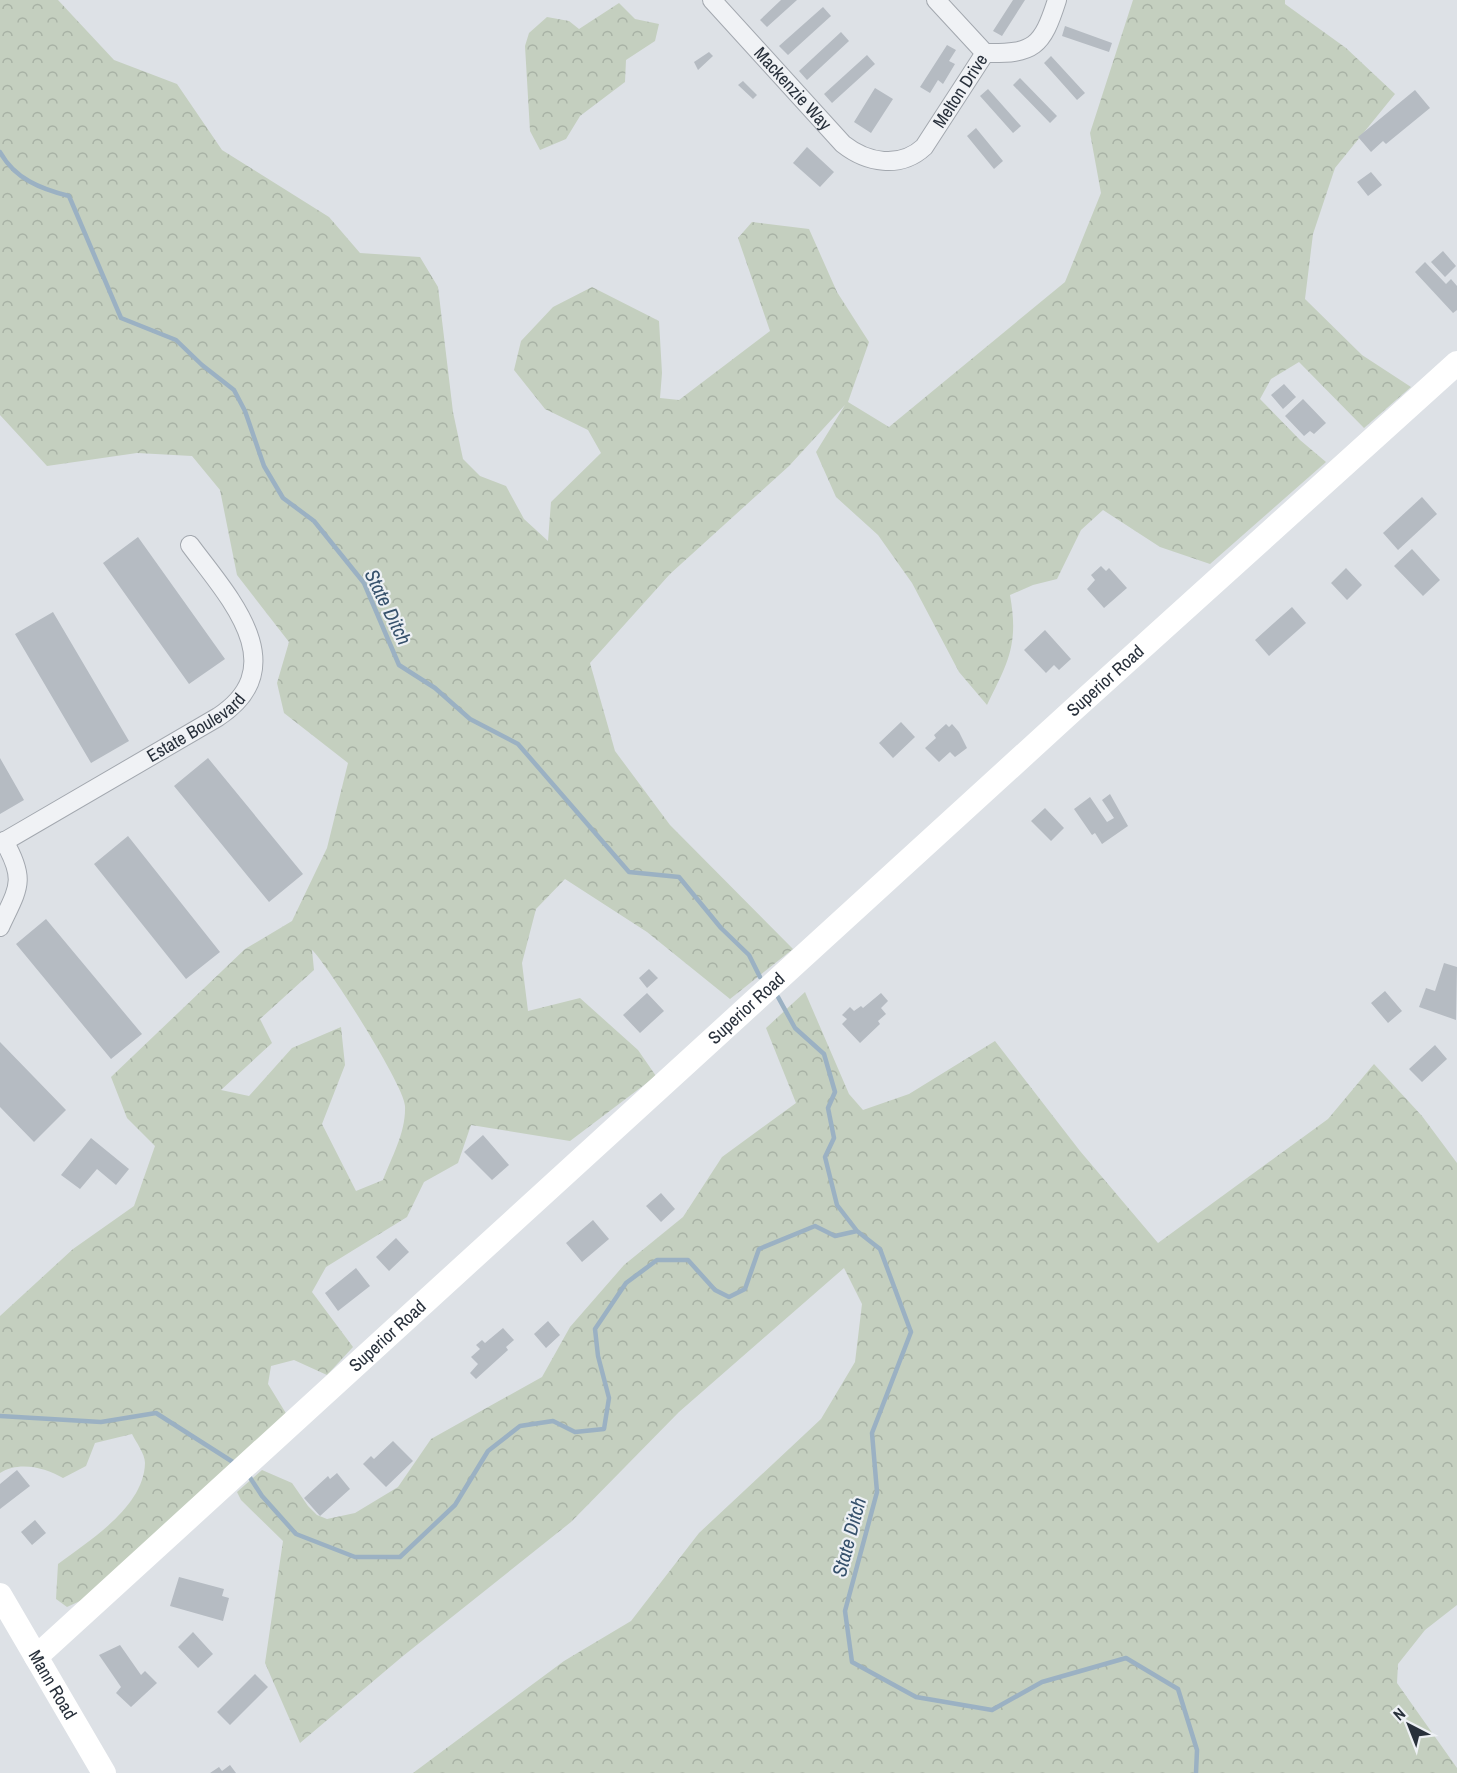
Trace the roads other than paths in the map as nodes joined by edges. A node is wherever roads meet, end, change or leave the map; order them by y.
1 (712, 0) edge
2 (936, 0) edge
3 (1057, 0) edge
4 (985, 53) junction
5 (883, 161) joint
6 (1457, 363) edge
7 (190, 545) dead end
8 (2, 843) edge
9 (0, 927) edge
10 (0, 1595) edge
11 (36, 1657) junction
12 (104, 1773) edge

1 - 5 street, Mackenzie Way
2 - 4 street
3 - 4 street, Melton Drive
4 - 5 street, Melton Drive
6 - 11 street, Superior Road
7 - 8 street, Estate Boulevard
8 - 9 street
10 - 11 street, Mann Road
11 - 12 street, Mann Road

